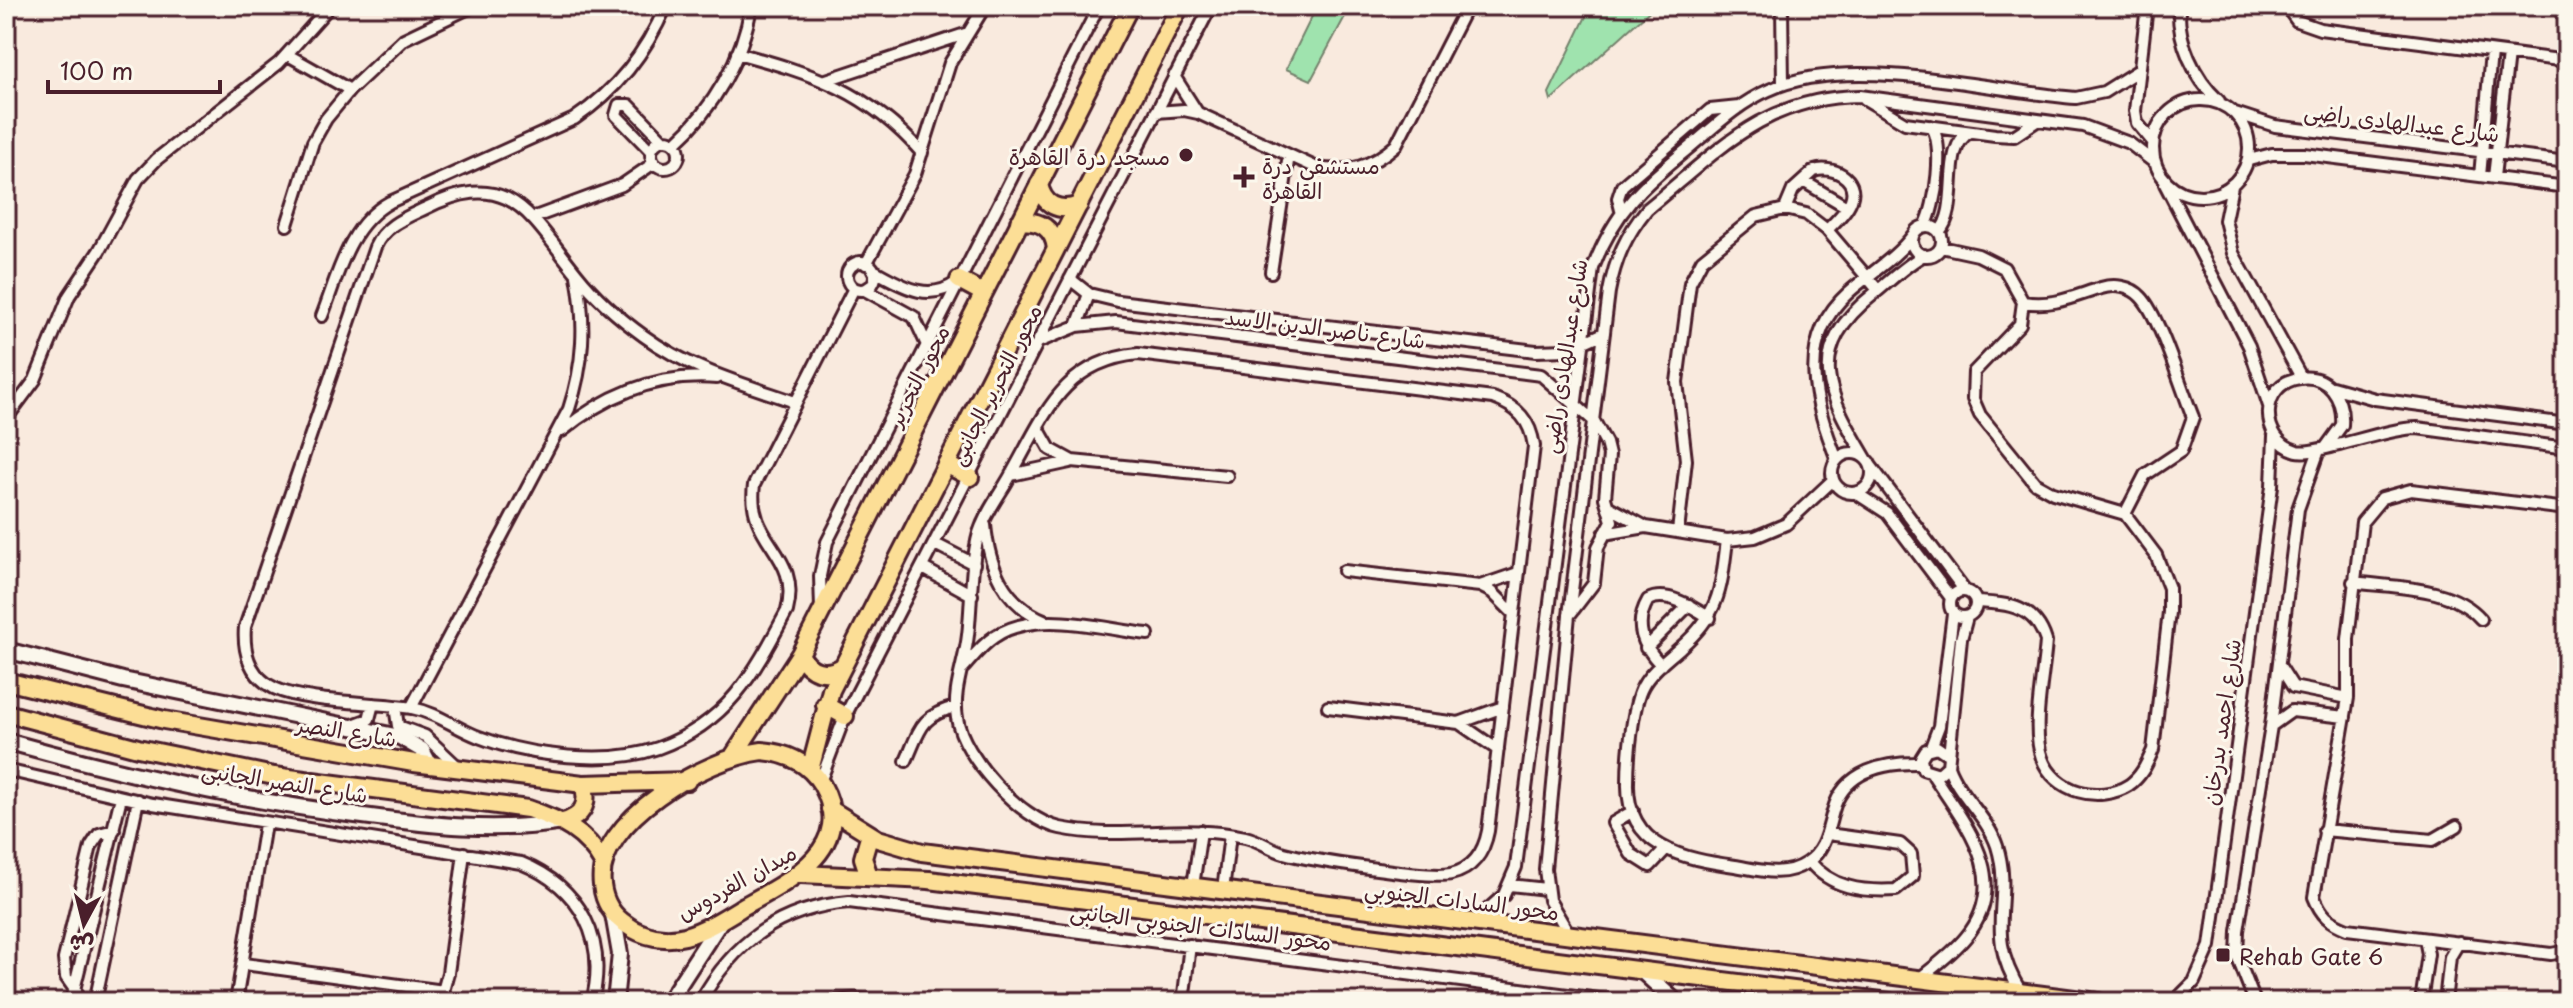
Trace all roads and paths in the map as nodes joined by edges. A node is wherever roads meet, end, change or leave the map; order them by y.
1 (330, 6) edge
2 (473, 6) edge
3 (666, 6) edge
4 (751, 6) edge
5 (985, 6) edge
6 (1099, 6) edge
7 (1130, 6) edge
8 (1180, 6) edge
9 (1211, 6) edge
10 (1467, 6) edge
11 (1782, 6) edge
12 (2147, 6) edge
13 (2179, 6) edge
14 (2286, 6) edge
15 (965, 34) junction
16 (2491, 52) junction
17 (737, 53) junction
18 (2508, 54) junction
19 (288, 55) junction
20 (2567, 61) edge
21 (2139, 70) junction
22 (1174, 76) junction
23 (826, 80) junction
24 (1783, 84) junction
25 (350, 90) junction
26 (1860, 96) junction
27 (2224, 105) junction
28 (1156, 112) junction
29 (1198, 113) junction
30 (2235, 113) junction
31 (2038, 120) junction
32 (1931, 126) junction
33 (1970, 132) junction
34 (663, 140) junction
35 (2153, 142) junction
36 (675, 143) junction
37 (651, 151) junction
38 (2482, 151) junction
39 (922, 153) junction
40 (2497, 153) junction
41 (1289, 155) junction
42 (2249, 160) junction
43 (2567, 162) edge
44 (654, 163) junction
45 (2155, 163) junction
46 (2161, 175) junction
47 (2480, 176) junction
48 (2494, 177) junction
49 (1803, 181) junction
50 (1039, 184) junction
51 (2232, 186) junction
52 (2567, 187) edge
53 (1079, 205) junction
54 (1847, 207) junction
55 (1785, 209) junction
56 (535, 217) junction
57 (1019, 222) junction
58 (287, 225) dead end
59 (1925, 226) junction
60 (1827, 230) junction
61 (1939, 232) junction
62 (1913, 235) junction
63 (1941, 247) junction
64 (1056, 249) junction
65 (1924, 255) junction
66 (870, 267) junction
67 (1271, 272) dead end
68 (577, 274) junction
69 (1867, 276) junction
70 (1070, 279) junction
71 (959, 280) junction
72 (859, 289) junction
73 (1878, 290) junction
74 (983, 293) junction
75 (1089, 294) junction
76 (2023, 302) junction
77 (322, 316) dead end
78 (1077, 326) junction
79 (1604, 333) junction
80 (1038, 342) junction
81 (1582, 343) junction
82 (926, 344) junction
83 (2301, 377) junction
84 (729, 380) junction
85 (2330, 386) junction
86 (795, 402) junction
87 (1574, 406) junction
88 (2269, 406) junction
89 (6, 419) edge
90 (1594, 421) junction
91 (2567, 424) edge
92 (1038, 428) junction
93 (558, 434) junction
94 (2274, 436) junction
95 (2322, 448) junction
96 (2567, 448) edge
97 (1837, 460) junction
98 (1072, 461) junction
99 (1869, 463) junction
100 (946, 464) junction
101 (1011, 475) junction
102 (1227, 476) dead end
103 (970, 477) junction
104 (1833, 480) junction
105 (1856, 493) junction
106 (1607, 505) junction
107 (2567, 509) edge
108 (2125, 514) junction
109 (984, 519) junction
110 (1646, 527) junction
111 (1678, 532) junction
112 (1604, 534) junction
113 (1727, 540) junction
114 (935, 544) junction
115 (974, 564) junction
116 (923, 568) junction
117 (1344, 571) dead end
118 (1518, 573) junction
119 (974, 576) junction
120 (996, 576) junction
121 (2353, 582) junction
122 (1480, 586) junction
123 (1965, 591) junction
124 (972, 595) junction
125 (1951, 598) junction
126 (1976, 602) junction
127 (1016, 604) junction
128 (1689, 605) junction
129 (821, 611) junction
130 (1953, 613) junction
131 (1514, 614) junction
132 (1569, 615) junction
133 (1967, 617) junction
134 (1710, 618) junction
135 (2481, 619) dead end
136 (1050, 623) junction
137 (969, 630) junction
138 (1006, 630) junction
139 (1148, 634) dead end
140 (992, 638) junction
141 (1646, 648) junction
142 (6, 650) edge
143 (800, 654) junction
144 (1661, 665) junction
145 (2279, 665) junction
146 (842, 667) junction
147 (963, 668) junction
148 (6, 681) edge
149 (2348, 698) junction
150 (373, 704) junction
151 (825, 705) junction
152 (395, 706) junction
153 (955, 707) junction
154 (1328, 707) dead end
155 (1503, 707) junction
156 (411, 708) junction
157 (6, 713) edge
158 (845, 716) junction
159 (2345, 717) junction
160 (1459, 723) junction
161 (346, 726) junction
162 (2271, 726) junction
163 (6, 741) edge
164 (1931, 747) junction
165 (1498, 750) junction
166 (1947, 754) junction
167 (732, 758) junction
168 (906, 761) dead end
169 (1921, 763) junction
170 (430, 765) junction
171 (1948, 766) junction
172 (461, 769) junction
173 (6, 770) edge
174 (1933, 775) junction
175 (815, 776) junction
176 (687, 781) junction
177 (583, 784) junction
178 (121, 797) junction
179 (138, 800) junction
180 (830, 809) junction
181 (1633, 811) junction
182 (563, 822) junction
183 (265, 824) junction
184 (2457, 826) dead end
185 (114, 830) junction
186 (2324, 830) junction
187 (1201, 831) junction
188 (870, 834) junction
189 (1828, 834) junction
190 (1230, 835) junction
191 (1665, 850) junction
192 (464, 853) junction
193 (1809, 861) junction
194 (603, 863) junction
195 (106, 864) junction
196 (123, 868) junction
197 (801, 874) junction
198 (869, 876) junction
199 (1510, 885) junction
200 (1193, 886) junction
201 (1546, 889) junction
202 (1223, 890) junction
203 (1985, 890) junction
204 (2001, 892) junction
205 (613, 914) junction
206 (1980, 917) junction
207 (723, 918) junction
208 (1998, 920) junction
209 (1474, 922) junction
210 (1569, 934) junction
211 (2425, 939) junction
212 (2459, 942) junction
213 (1190, 945) junction
214 (2567, 951) edge
215 (2428, 954) junction
216 (2450, 957) junction
217 (244, 964) junction
218 (1642, 971) junction
219 (1919, 979) junction
220 (444, 991) junction
221 (2021, 992) junction
222 (73, 997) edge
223 (1830, 999) edge
224 (95, 1002) edge
225 (236, 1002) edge
226 (440, 1002) edge
227 (592, 1002) edge
228 (615, 1002) edge
229 (668, 1002) edge
230 (700, 1002) edge
231 (827, 1002) edge
232 (884, 1002) edge
233 (1183, 1002) edge
234 (1622, 1002) edge
235 (1676, 1002) edge
236 (1889, 1002) edge
237 (2098, 1002) edge
238 (2174, 1002) edge
239 (2255, 1002) edge
240 (2421, 1002) edge
241 (2445, 1002) edge

1 - 19 street
2 - 25 street
3 - 77 street
4 - 17 street
5 - 15 street
6 - 71 street
7 - 50 main road, محور التحرير
8 - 53 main road
9 - 22 street, محور التحرير الجانبى
10 - 41 street
11 - 24 street
12 - 21 street
13 - 27 street
14 - 16 street
15 - 23 street
15 - 39 street
16 - 18 street
16 - 38 street
17 - 23 street
17 - 36 street
18 - 20 street
18 - 40 street
19 - 25 street
19 - 89 street
21 - 24 street, شارع عبدالهادى راضى
21 - 35 street
22 - 28 street, محور التحرير الجانبى
22 - 29 street
23 - 39 street
24 - 81 street, شارع عبدالهادى راضى
25 - 58 street
26 - 31 street, شارع عبدالهادى راضى
26 - 32 street
26 - 79 street, شارع عبدالهادى راضى
27 - 30 street
27 - 35 street
28 - 29 street
28 - 70 street, محور التحرير الجانبى
29 - 41 street
30 - 38 street, شارع عبدالهادى راضى
30 - 42 street
31 - 33 street
31 - 45 street, شارع عبدالهادى راضى
32 - 33 street
32 - 59 street
33 - 61 street
34 - 36 street
34 - 37 street
34 - 37 street
35 - 45 street
36 - 44 street
37 - 44 street
38 - 40 street, شارع عبدالهادى راضى
38 - 47 street
39 - 66 street
40 - 43 street, شارع عبدالهادى راضى
40 - 48 street
41 - 67 street
42 - 47 street, شارع عبدالهادى راضى
42 - 51 street
44 - 56 street
45 - 46 street
46 - 51 street
46 - 88 street
47 - 48 street, شارع عبدالهادى راضى
48 - 52 street, شارع عبدالهادى راضى
49 - 54 street
49 - 54 street
49 - 55 street
50 - 53 main road
50 - 57 main road, محور التحرير
51 - 83 street
53 - 64 main road
54 - 60 street
55 - 60 street
55 - 111 street
56 - 68 street
56 - 150 street
57 - 64 main road
57 - 74 main road, محور التحرير
59 - 61 street
59 - 62 street
60 - 69 street
61 - 63 street
62 - 65 street
62 - 69 street
63 - 65 street
63 - 76 street
64 - 100 main road
65 - 73 street
66 - 71 street
66 - 72 street
66 - 72 street
68 - 84 street
68 - 93 street
69 - 73 street
69 - 97 street
70 - 75 street, شارع ناصر الدين الاسد
70 - 80 street, محور التحرير الجانبى
71 - 74 main road
71 - 82 street
72 - 82 street
72 - 86 street
73 - 99 street
74 - 129 main road, محور التحرير
75 - 78 street
75 - 81 street, شارع ناصر الدين الاسد
76 - 108 street
76 - 108 street
78 - 80 street, شارع ناصر الدين الاسد
78 - 87 street, شارع ناصر الدين الاسد
79 - 81 street, شارع ناصر الدين الاسد
79 - 90 street, شارع عبدالهادى راضى
80 - 103 street, محور التحرير الجانبى
81 - 87 street, شارع عبدالهادى راضى
82 - 129 street
83 - 85 street
83 - 88 street
84 - 86 street
84 - 93 street
85 - 91 street
85 - 95 street
86 - 156 street
87 - 90 street, شارع ناصر الدين الاسد
87 - 199 street, شارع عبدالهادى راضى
88 - 94 street
90 - 106 street
90 - 132 street, شارع عبدالهادى راضى
92 - 98 street
92 - 101 street
92 - 118 street
93 - 156 street
94 - 95 street
94 - 238 street, شارع احمد بدرخان
95 - 96 street
95 - 145 street
97 - 99 street
97 - 104 street
98 - 101 street
98 - 102 street
99 - 105 street
99 - 123 street
100 - 103 main road
100 - 146 main road
101 - 109 street
103 - 114 street, محور التحرير الجانبى
104 - 105 street
104 - 113 street
105 - 125 street
106 - 110 street
106 - 112 street
107 - 121 street
108 - 126 street
109 - 115 street
109 - 120 street
110 - 111 street
110 - 112 street
111 - 113 street
112 - 132 street
113 - 134 street
114 - 115 street
114 - 116 street, محور التحرير الجانبى
115 - 119 street
116 - 124 street
116 - 158 street, محور التحرير الجانبى
117 - 122 street
118 - 122 street
118 - 131 street
119 - 120 street
119 - 124 street
120 - 127 street
121 - 135 street
121 - 149 street
122 - 131 street
123 - 125 street
123 - 126 street
124 - 137 street
125 - 130 street
126 - 133 street
127 - 136 street
127 - 138 street
128 - 134 street
128 - 141 street
128 - 141 street
129 - 143 main road, محور التحرير
130 - 133 street
130 - 164 street
131 - 155 street
132 - 201 street, شارع عبدالهادى راضى
133 - 166 street
134 - 144 street
136 - 138 street
136 - 139 street
137 - 140 street
137 - 147 street
138 - 140 street
140 - 147 street
141 - 144 street
142 - 161 street
143 - 146 main road
143 - 167 main road, محور التحرير
144 - 181 street
145 - 149 street
145 - 162 street
146 - 151 main road
147 - 153 street
148 - 170 main road, شارع النصر
149 - 159 street
150 - 152 street
150 - 161 street
151 - 158 main road
151 - 175 main road
152 - 156 street
152 - 172 street
153 - 168 street
153 - 187 street
154 - 160 street
155 - 160 street
155 - 165 street
157 - 182 main road
158 - 175 street, محور التحرير الجانبى
159 - 162 street
159 - 186 street
160 - 165 street
161 - 170 street
162 - 239 street
163 - 182 street, شارع النصر الجانبى
164 - 166 street
164 - 169 street
165 - 190 street
166 - 171 street
167 - 175 main road
167 - 176 main road
169 - 174 street
169 - 189 street
170 - 172 main road, شارع النصر
171 - 174 street
171 - 204 street
172 - 177 main road, شارع النصر
173 - 178 street
174 - 203 street
175 - 180 main road
176 - 177 main road, شارع النصر
176 - 194 main road
177 - 182 main road
178 - 179 street
178 - 185 street
179 - 183 street
179 - 196 street
180 - 188 main road, محور السادات الجنوبي
180 - 197 main road, ميدان الفردوس
181 - 191 street
181 - 191 street
182 - 194 main road
183 - 192 street
183 - 217 street
184 - 186 street
185 - 195 street
185 - 222 street
186 - 211 street
187 - 190 street
187 - 200 street
188 - 198 main road
188 - 200 main road, محور السادات الجنوبي
189 - 193 street
189 - 193 street
190 - 202 street
191 - 193 street
192 - 220 street
192 - 227 street
194 - 205 main road
195 - 196 street
195 - 222 street
196 - 224 street
197 - 198 main road
197 - 207 main road, ميدان الفردوس
198 - 218 main road
199 - 201 street
199 - 209 street
200 - 202 main road, محور السادات الجنوبي
201 - 210 street
202 - 209 main road, محور السادات الجنوبي
203 - 204 street
203 - 206 street
204 - 208 street
205 - 207 main road, ميدان الفردوس
205 - 228 street
206 - 208 street
206 - 219 street
207 - 229 street
208 - 221 street
209 - 210 main road, محور السادات الجنوبي
210 - 219 main road, محور السادات الجنوبي
211 - 212 street
211 - 215 street
212 - 214 street
212 - 216 street
213 - 230 street, محور السادات الجنوبى الجانبى
213 - 233 street
213 - 234 street, محور السادات الجنوبى الجانبى
215 - 216 street
215 - 240 street
216 - 241 street
217 - 220 street
217 - 225 street
218 - 223 main road
218 - 235 street
219 - 221 main road, محور السادات الجنوبي
220 - 226 street
221 - 237 main road, محور السادات الجنوبي
223 - 236 main road
231 - 232 street

